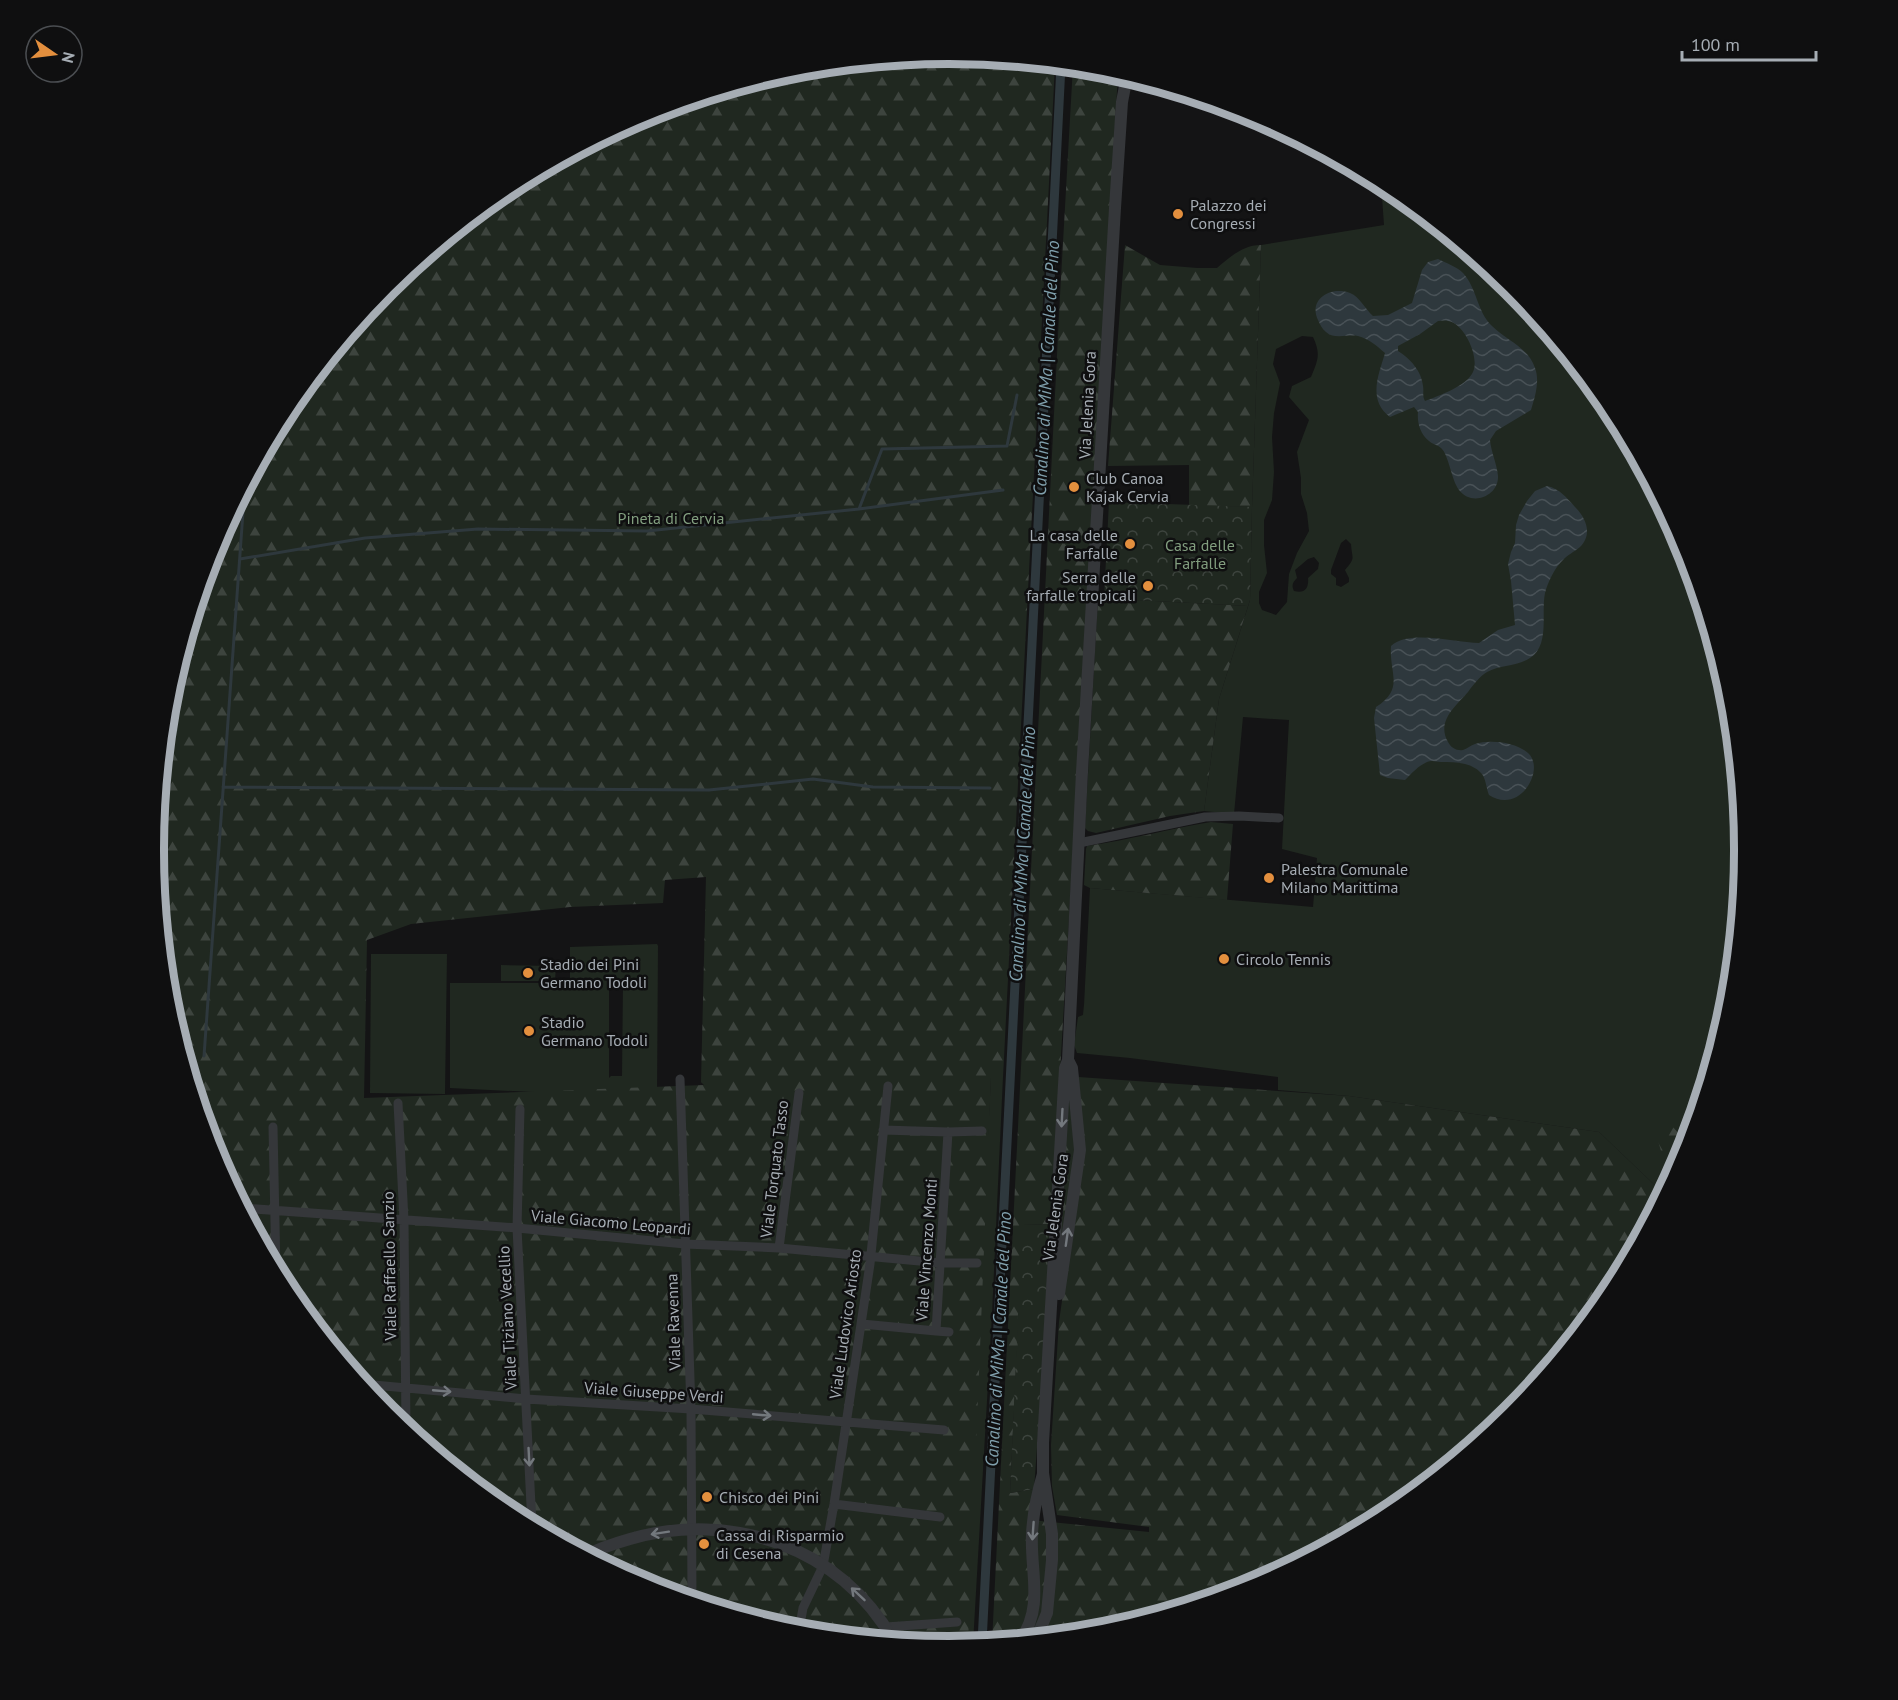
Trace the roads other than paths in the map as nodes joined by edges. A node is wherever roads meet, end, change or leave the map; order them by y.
1 (1125, 85) edge
2 (1279, 818) dead end
3 (1079, 843) junction
4 (1068, 1060) junction
5 (680, 1079) dead end
6 (888, 1086) dead end
7 (799, 1093) dead end
8 (398, 1103) dead end
9 (520, 1109) dead end
10 (273, 1127) dead end
11 (883, 1130) junction
12 (982, 1131) dead end
13 (948, 1132) junction
14 (251, 1209) edge
15 (275, 1211) junction
16 (404, 1220) junction
17 (517, 1228) junction
18 (686, 1244) junction
19 (779, 1248) junction
20 (276, 1254) edge
21 (870, 1258) junction
22 (941, 1263) junction
23 (977, 1263) dead end
24 (862, 1324) junction
25 (936, 1331) junction
26 (949, 1332) dead end
27 (1048, 1357) junction
28 (375, 1385) edge
29 (405, 1388) junction
30 (526, 1399) junction
31 (691, 1409) junction
32 (406, 1416) edge
33 (846, 1423) junction
34 (944, 1430) dead end
35 (1043, 1473) junction
36 (834, 1504) junction
37 (532, 1515) edge
38 (940, 1517) dead end
39 (691, 1529) junction
40 (597, 1551) edge
41 (823, 1566) junction
42 (692, 1592) edge
43 (801, 1621) edge
44 (957, 1622) dead end
45 (886, 1627) junction
46 (1040, 1630) edge
47 (1025, 1632) edge
48 (889, 1633) edge

1 - 3 street, Via Jelenia Gora
2 - 3 street
3 - 4 street, Via Jelenia Gora
4 -> 27 street, Via Jelenia Gora
27 -> 4 street, Via Jelenia Gora
5 - 18 street, Viale Ravenna
6 - 11 street, Viale Ludovico Ariosto
7 - 19 street, Viale Torquato Tasso
8 - 16 street, Viale Raffaello Sanzio
9 - 17 street, Viale Tiziano Vecellio
10 - 15 street
11 - 13 street
11 - 21 street, Viale Ludovico Ariosto
12 - 13 street
13 - 22 street, Viale Vincenzo Monti
14 - 15 street, Viale Giacomo Leopardi
15 - 16 street, Viale Giacomo Leopardi
15 - 20 street
16 - 17 street, Viale Giacomo Leopardi
16 - 29 street, Viale Raffaello Sanzio
17 - 18 street, Viale Giacomo Leopardi
17 - 30 street, Viale Tiziano Vecellio
18 - 19 street, Viale Giacomo Leopardi
18 - 31 street, Viale Ravenna
19 - 21 street, Viale Giacomo Leopardi
21 - 22 street, Viale Giacomo Leopardi
21 - 24 street, Viale Ludovico Ariosto
22 - 23 street, Viale Giacomo Leopardi
22 - 25 street, Viale Vincenzo Monti
24 - 25 street, Viale Vincenzo Monti
24 - 33 street, Viale Ludovico Ariosto
25 - 26 street
27 - 35 street, Via Jelenia Gora
28 - 29 street, Viale Giuseppe Verdi
29 -> 30 street, Viale Giuseppe Verdi
29 - 32 street, Viale Raffaello Sanzio
30 - 31 street, Viale Giuseppe Verdi
30 -> 37 street, Viale Tiziano Vecellio
31 -> 33 street, Viale Giuseppe Verdi
31 - 39 street, Viale Ravenna
33 - 34 street, Viale Giuseppe Verdi
33 - 36 street, Viale Ludovico Ariosto
35 - 46 street, Via Jelenia Gora
35 -> 47 street, Via Jelenia Gora
36 - 38 street
36 - 41 street, Viale Ludovico Ariosto
39 -> 40 street
39 - 41 street
39 - 42 street, Viale Ravenna
41 - 43 street, Viale Ludovico Ariosto
45 -> 41 street
44 - 45 street
45 - 48 street

